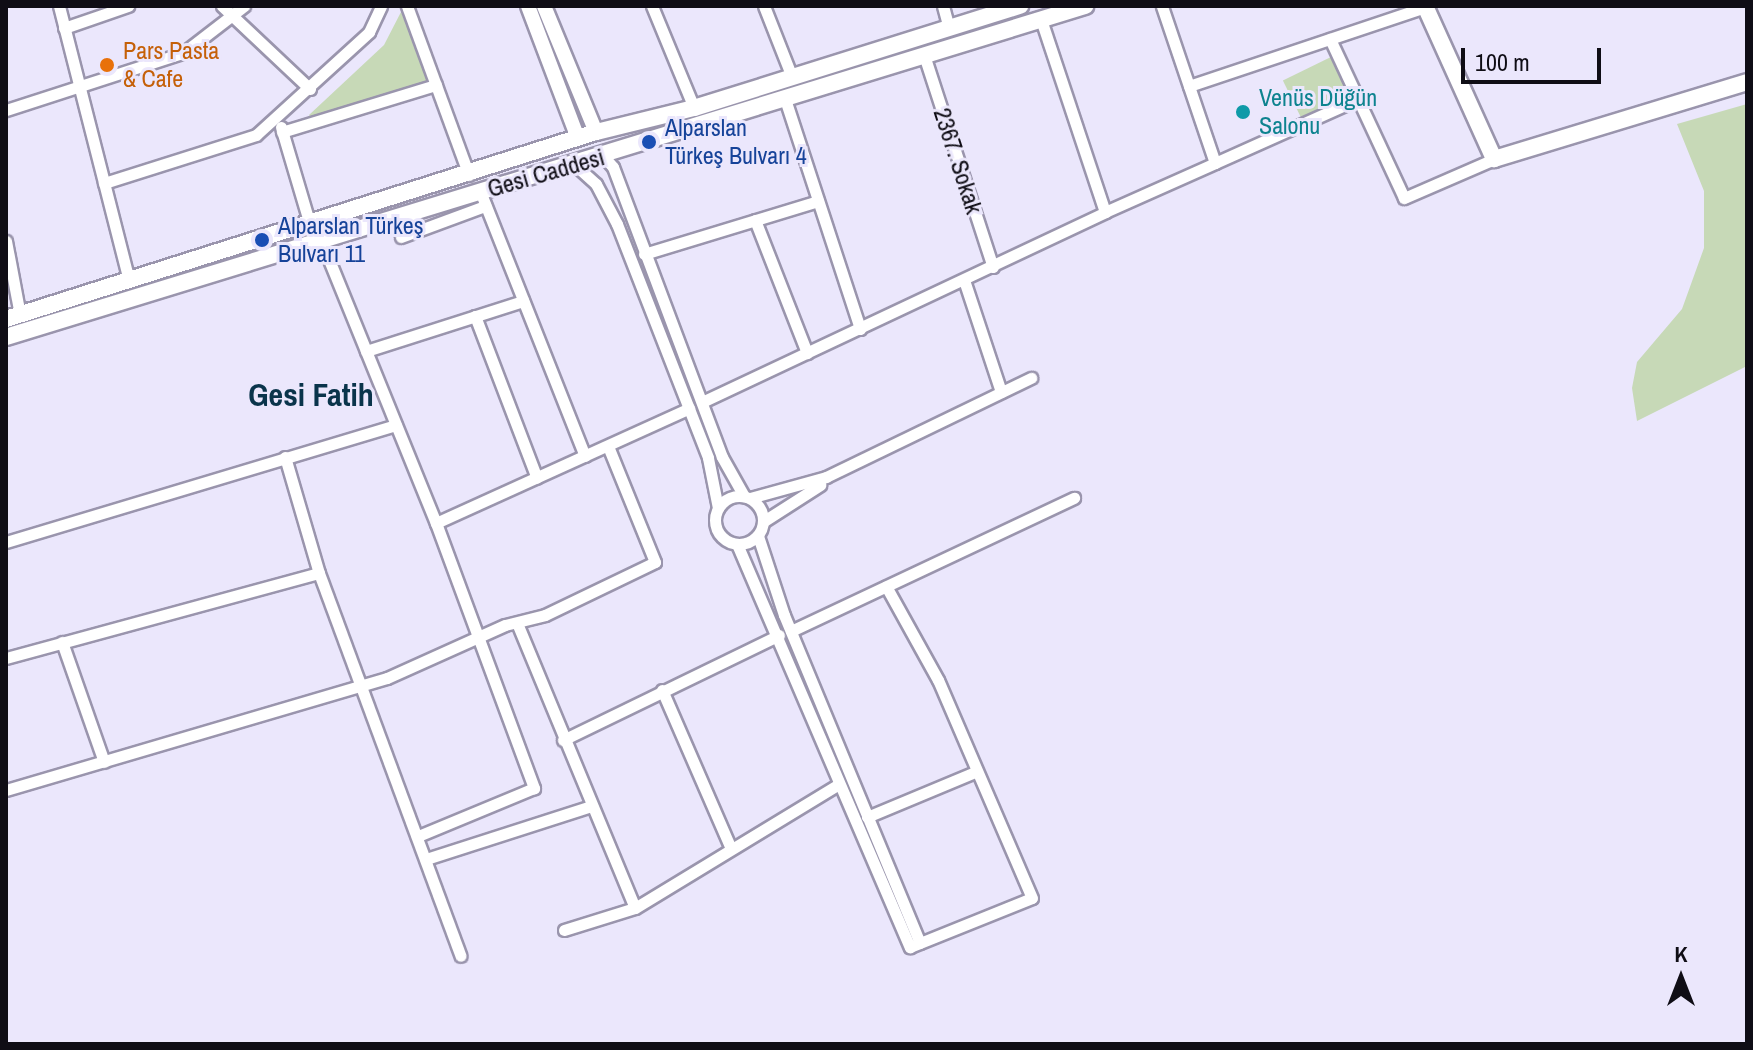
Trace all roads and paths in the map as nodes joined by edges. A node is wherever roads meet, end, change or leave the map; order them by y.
1 (59, 6) edge
2 (128, 6) edge
3 (222, 6) edge
4 (381, 6) edge
5 (407, 6) edge
6 (528, 6) edge
7 (544, 6) edge
8 (652, 6) edge
9 (764, 6) edge
10 (943, 6) edge
11 (1020, 6) edge
12 (1085, 6) edge
13 (1162, 6) edge
14 (1425, 6) edge
15 (239, 10) edge
16 (1041, 20) junction
17 (64, 28) junction
18 (949, 28) junction
19 (1330, 39) junction
20 (924, 55) junction
21 (792, 77) junction
22 (1747, 82) edge
23 (79, 85) junction
24 (436, 85) junction
25 (1189, 86) junction
26 (310, 89) junction
27 (785, 99) junction
28 (1358, 99) junction
29 (694, 108) junction
30 (6, 110) edge
31 (279, 119) junction
32 (282, 132) junction
33 (596, 132) junction
34 (578, 138) junction
35 (604, 157) junction
36 (1494, 159) junction
37 (580, 163) junction
38 (1215, 163) junction
39 (469, 175) junction
40 (104, 183) junction
41 (482, 198) junction
42 (818, 201) junction
43 (1105, 212) junction
44 (755, 220) junction
45 (310, 225) junction
46 (401, 237) dead end
47 (321, 240) junction
48 (6, 241) edge
49 (644, 254) junction
50 (993, 267) junction
51 (964, 280) junction
52 (129, 281) junction
53 (523, 301) junction
54 (475, 316) junction
55 (13, 317) edge
56 (860, 329) junction
57 (6, 337) edge
58 (366, 351) junction
59 (807, 353) junction
60 (1031, 378) dead end
61 (1001, 392) junction
62 (702, 402) junction
63 (689, 408) junction
64 (396, 425) junction
65 (608, 446) junction
66 (585, 456) junction
67 (285, 457) junction
68 (851, 465) junction
69 (537, 478) junction
70 (747, 497) junction
71 (1074, 498) dead end
72 (718, 508) junction
73 (764, 521) junction
74 (436, 523) junction
75 (758, 536) junction
76 (6, 542) edge
77 (737, 544) junction
78 (319, 573) junction
79 (886, 586) junction
80 (517, 623) junction
81 (791, 631) junction
82 (779, 635) junction
83 (480, 639) junction
84 (62, 642) junction
85 (6, 658) edge
86 (363, 685) junction
87 (662, 690) junction
88 (563, 740) junction
89 (104, 762) junction
90 (975, 772) junction
91 (839, 784) junction
92 (6, 790) edge
93 (591, 806) junction
94 (867, 817) junction
95 (418, 836) junction
96 (731, 849) junction
97 (426, 859) junction
98 (635, 908) junction
99 (564, 930) dead end
100 (920, 943) junction
101 (461, 956) dead end

1 - 17 street
2 - 17 street
3 - 15 street
4 - 26 street
5 - 24 street
6 - 34 street
7 - 33 street
8 - 29 street
9 - 21 street
10 - 18 street
11 - 18 main road, Gesi Caddesi
12 - 16 main road, Gesi Caddesi
13 - 25 street
14 - 19 street
14 - 36 main road
15 - 23 street
15 - 26 street
16 - 20 main road, Gesi Caddesi
16 - 43 street
17 - 23 street
18 - 21 main road, Gesi Caddesi
19 - 25 street
19 - 28 street
20 - 27 main road, Gesi Caddesi
20 - 50 street, 2367. Sokak
21 - 29 main road, Gesi Caddesi
22 - 36 main road
23 - 30 street
23 - 40 street
24 - 32 street
24 - 39 street
25 - 38 street
26 - 31 street
27 - 35 main road, Gesi Caddesi
27 - 42 street
28 - 36 street
28 - 38 street
29 - 33 main road, Gesi Caddesi
31 - 32 street
31 - 40 street
32 - 45 street
33 - 34 main road
33 - 35 main road
34 - 37 main road
34 - 39 main road, Gesi Caddesi
35 - 37 main road, Gesi Caddesi
35 - 49 street
37 - 41 main road, Gesi Caddesi
37 - 63 street
38 - 43 street
39 - 45 main road, Gesi Caddesi
40 - 52 street
41 - 46 street
41 - 47 main road, Gesi Caddesi
41 - 53 street
42 - 44 street
42 - 56 street
43 - 50 street
44 - 49 street
44 - 59 street
45 - 52 main road, Gesi Caddesi
47 - 57 main road, Gesi Caddesi
47 - 58 street
48 - 55 street
49 - 62 street
50 - 51 street
51 - 56 street
51 - 61 street
52 - 55 main road, Gesi Caddesi
53 - 54 street
53 - 66 street
54 - 58 street
54 - 69 street
56 - 59 street
58 - 64 street
59 - 62 street
60 - 61 street
61 - 68 street
62 - 70 street
63 - 65 street
63 - 72 street
64 - 67 street
64 - 74 street
65 - 66 street
65 - 80 street
66 - 69 street
67 - 76 street
67 - 78 street
68 - 70 street
68 - 73 street
69 - 74 street
70 - 72 street
70 - 73 street
71 - 79 street
72 - 77 street
73 - 75 street
74 - 83 street
75 - 77 street
75 - 81 street
77 - 82 street
78 - 84 street
78 - 86 street
79 - 81 street
79 - 90 street
80 - 83 street
80 - 88 street
81 - 94 street
82 - 87 street
82 - 91 street
83 - 86 street
83 - 95 street
84 - 85 street
84 - 89 street
86 - 89 street
86 - 95 street
87 - 88 street
87 - 96 street
88 - 93 street
89 - 92 street
90 - 94 street
90 - 100 street
91 - 96 street
91 - 100 street
93 - 97 street
93 - 98 street
94 - 100 street
95 - 97 street
96 - 98 street
97 - 101 street
98 - 99 street

